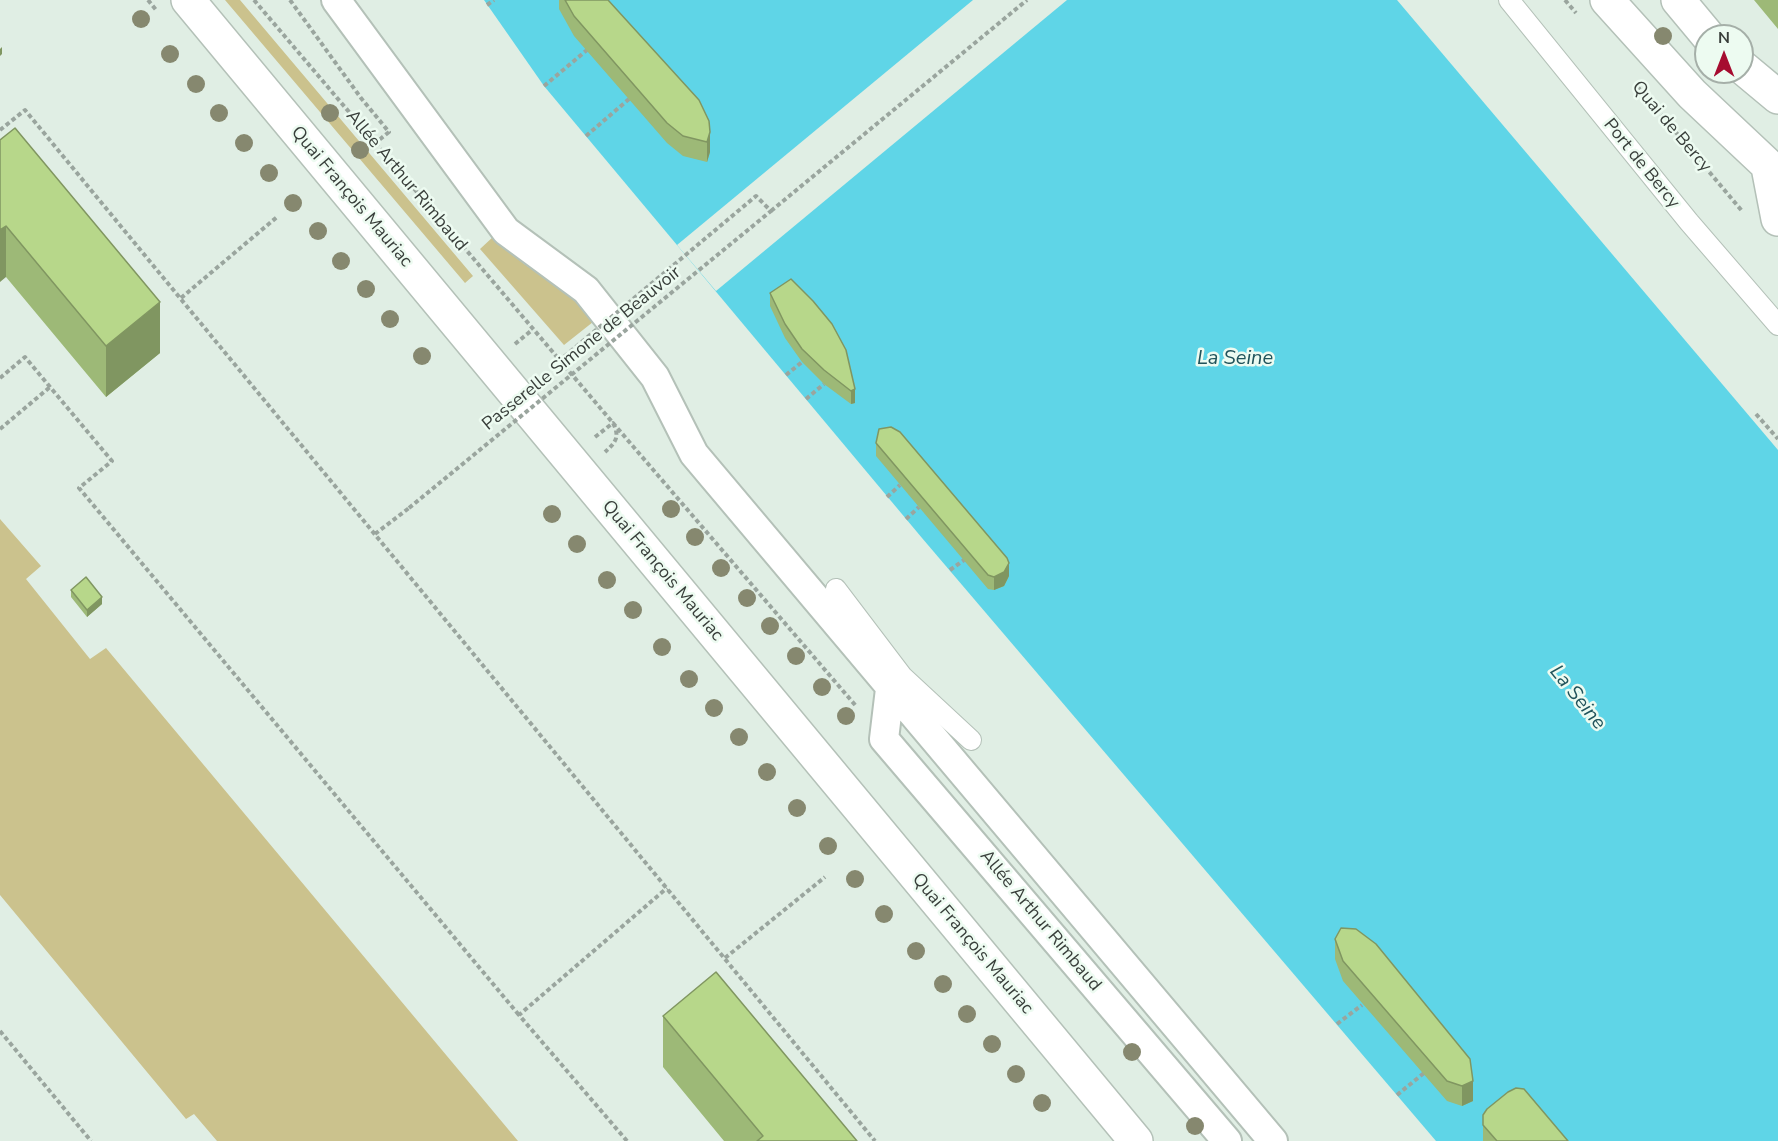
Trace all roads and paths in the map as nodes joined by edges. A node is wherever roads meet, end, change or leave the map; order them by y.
1 (188, 0) edge
2 (254, 0) edge
3 (290, 0) edge
4 (336, 0) edge
5 (494, 0) edge
6 (1028, 0) edge
7 (1509, 0) edge
8 (1565, 0) edge
9 (1607, 0) edge
10 (1678, 0) edge
11 (487, 5) dead end
12 (1580, 17) dead end
13 (1698, 24) edge
14 (587, 50) edge
15 (1754, 66) edge
16 (1754, 77) edge
17 (1630, 78) dead end
18 (1778, 80) edge
19 (544, 86) dead end
20 (1778, 97) edge
21 (629, 99) edge
22 (0, 130) edge
23 (586, 136) dead end
24 (374, 144) junction
25 (1773, 171) edge
26 (771, 211) junction
27 (277, 217) dead end
28 (1763, 219) edge
29 (180, 298) junction
30 (1778, 325) edge
31 (532, 330) junction
32 (522, 338) dead end
33 (559, 361) junction
34 (802, 362) edge
35 (786, 375) dead end
36 (0, 378) edge
37 (824, 384) edge
38 (50, 387) junction
39 (806, 399) dead end
40 (1756, 414) dead end
41 (613, 423) junction
42 (0, 429) edge
43 (1778, 439) edge
44 (590, 441) dead end
45 (602, 455) dead end
46 (900, 485) edge
47 (887, 497) dead end
48 (919, 507) edge
49 (906, 519) dead end
50 (375, 534) junction
51 (964, 560) edge
52 (950, 570) dead end
53 (836, 589) dead end
54 (896, 683) junction
55 (884, 739) junction
56 (971, 740) dead end
57 (825, 877) dead end
58 (667, 888) junction
59 (724, 958) junction
60 (1362, 1005) edge
61 (519, 1015) junction
62 (1337, 1024) dead end
63 (0, 1031) edge
64 (1424, 1073) edge
65 (1397, 1095) dead end
66 (91, 1141) edge
67 (627, 1141) edge
68 (875, 1141) edge
69 (1136, 1141) edge
70 (1227, 1141) edge
71 (1273, 1141) edge

1 - 69 main road, Quai François Mauriac
2 - 24 path, Allée Arthur Rimbaud
3 - 24 path
4 - 54 street
5 - 11 path
6 - 26 path, Passerelle Simone de Beauvoir
7 - 30 lane, Port de Bercy
8 - 12 path
9 - 25 main road, Quai de Bercy
10 - 13 main road
14 - 19 path
15 - 18 main road
16 - 20 main road
17 - 28 path, Quai de Bercy
21 - 23 path
22 - 29 path
24 - 31 path, Allée Arthur Rimbaud
25 - 28 main road
26 - 33 path, Passerelle Simone de Beauvoir, bridge
26 - 50 path, Passerelle Simone de Beauvoir, bridge
27 - 29 path
29 - 50 path
31 - 32 path
31 - 33 path, Allée Arthur Rimbaud
33 - 41 path, Allée Arthur Rimbaud
34 - 35 path
36 - 38 path
37 - 39 path
38 - 42 path
38 - 61 path
40 - 43 path
41 - 44 path
41 - 45 path
41 - 55 path, Allée Arthur Rimbaud
46 - 47 path
48 - 49 path
50 - 58 path
51 - 52 path
53 - 54 lane
54 - 55 street
54 - 56 lane
54 - 71 street
55 - 70 street, Allée Arthur Rimbaud
57 - 59 path
58 - 59 path
58 - 61 path
59 - 68 path
60 - 62 path
61 - 67 path
63 - 66 path
64 - 65 path

